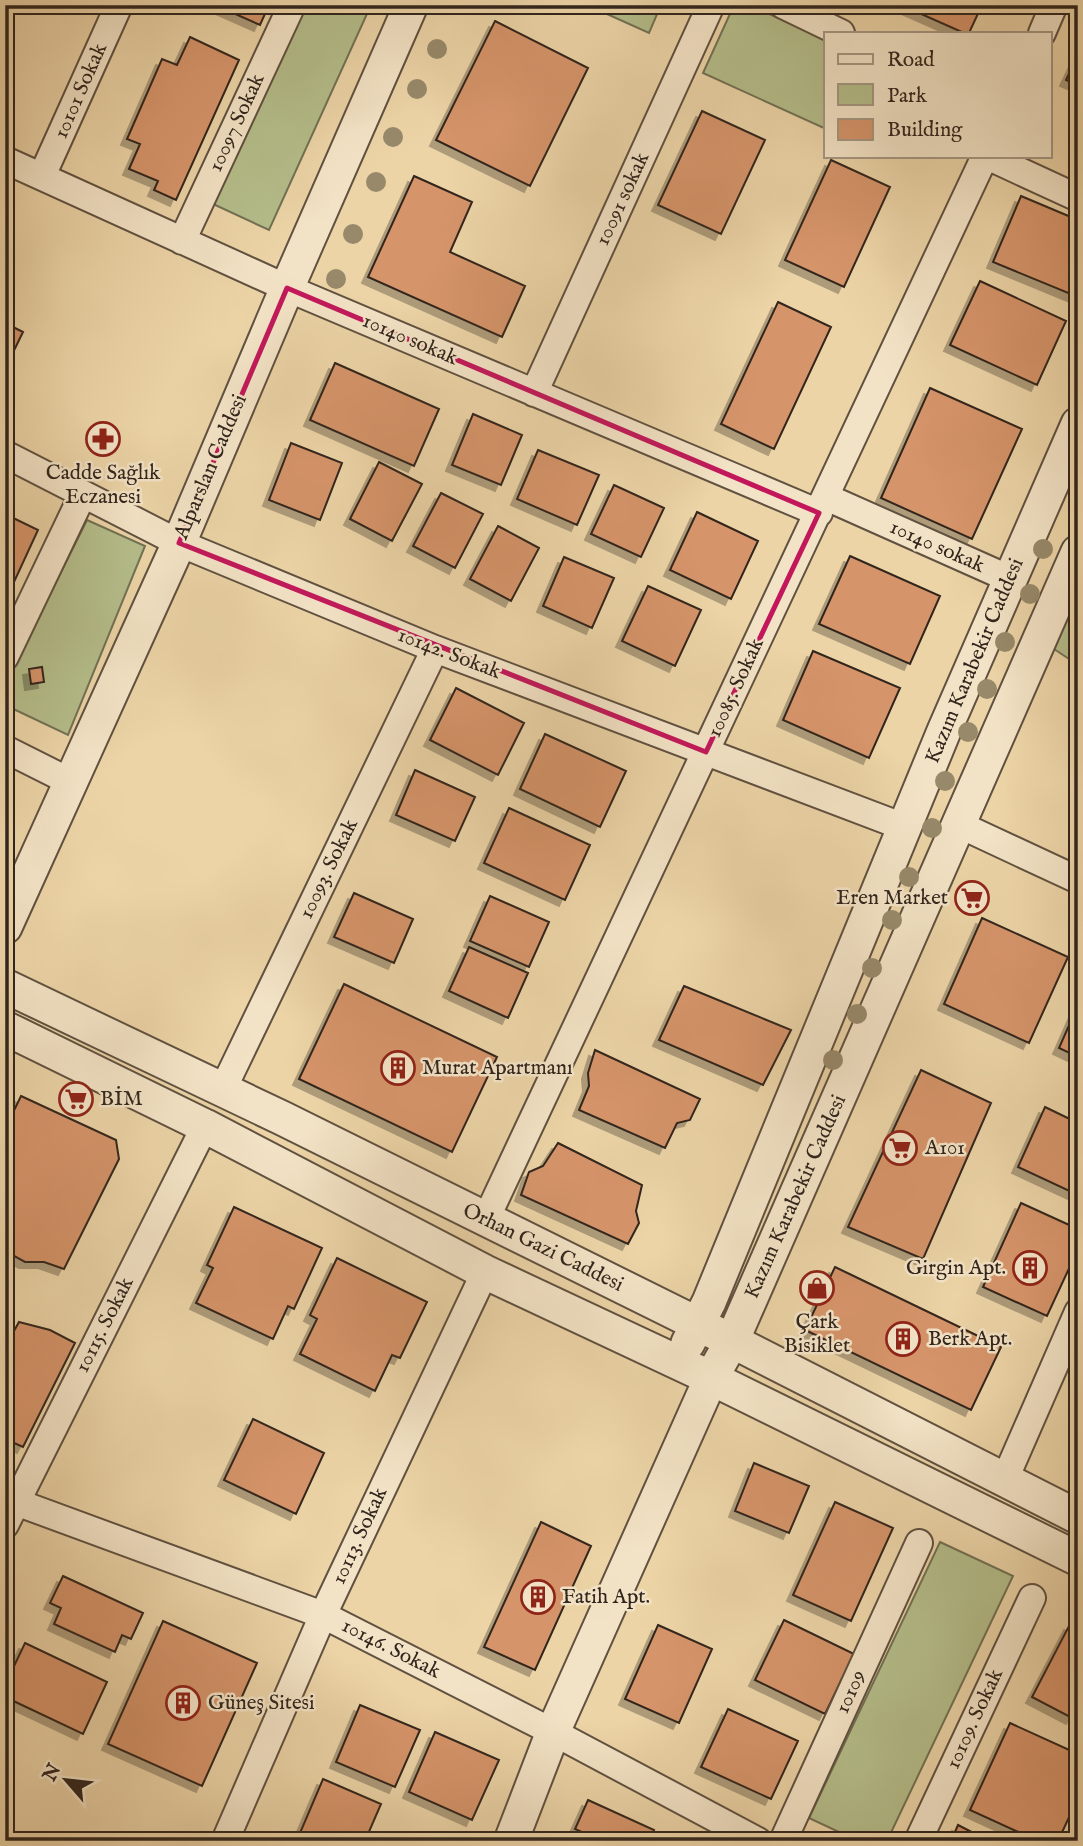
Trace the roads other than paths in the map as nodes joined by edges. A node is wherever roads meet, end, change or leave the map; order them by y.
1 (120, 5) edge
2 (292, 5) edge
3 (411, 5) edge
4 (711, 5) edge
5 (783, 5) edge
6 (1054, 5) edge
7 (839, 32) edge
8 (1042, 32) edge
9 (985, 158) edge
10 (990, 158) edge
11 (5, 160) edge
12 (42, 176) junction
13 (1078, 198) edge
14 (182, 241) junction
15 (286, 288) junction
16 (534, 393) junction
17 (1078, 424) edge
18 (5, 454) edge
19 (83, 494) junction
20 (822, 505) junction
21 (179, 543) junction
22 (1078, 552) edge
23 (1010, 579) junction
24 (436, 649) junction
25 (5, 657) edge
26 (5, 749) edge
27 (706, 752) junction
28 (71, 782) junction
29 (960, 825) junction
30 (904, 827) junction
31 (1078, 880) edge
32 (5, 927) edge
33 (5, 986) edge
34 (5, 1028) edge
35 (223, 1089) junction
36 (205, 1126) junction
37 (486, 1219) junction
38 (485, 1272) junction
39 (1078, 1312) edge
40 (697, 1324) junction
41 (732, 1341) junction
42 (677, 1363) junction
43 (711, 1378) junction
44 (1005, 1479) junction
45 (9, 1508) edge
46 (1078, 1517) edge
47 (919, 1543) dead end
48 (1078, 1559) edge
49 (1032, 1598) dead end
50 (323, 1615) junction
51 (553, 1732) junction
52 (235, 1838) edge
53 (511, 1841) edge
54 (758, 1841) edge
55 (783, 1841) edge
56 (918, 1841) edge

1 - 12 street, 10101 Sokak
2 - 14 street, 10097 Sokak
3 - 15 street, Alparslan Caddesi
4 - 16 street, 10091 sokak
5 - 7 street
6 - 8 street
9 - 20 street, 10085. Sokak
10 - 13 street
11 - 12 street, 10140 sokak
12 - 14 street, 10140 sokak
14 - 15 street, 10140 sokak
15 - 16 street, 10140 sokak
15 - 21 street, Alparslan Caddesi
16 - 20 street, 10140 sokak
17 - 23 street, Kazım Karabekir Caddesi
18 - 19 street, 10142. Sokak
19 - 21 street, 10142. Sokak
19 - 25 street
20 - 23 street, 10140 sokak
20 - 27 street, 10085. Sokak
21 - 24 street, 10142. Sokak
21 - 28 street, Alparslan Caddesi
22 - 29 street, Kazım Karabekir Caddesi
23 - 30 street, Kazım Karabekir Caddesi
24 - 27 street, 10142. Sokak
24 - 35 street, 10093. Sokak
26 - 28 street
27 - 30 street, 10142. Sokak
27 - 37 street, 10085. Sokak
28 - 32 street, Alparslan Caddesi
29 - 31 street
29 - 41 street, Kazım Karabekir Caddesi
30 - 40 street, Kazım Karabekir Caddesi
33 - 35 street, Orhan Gazi Caddesi
34 - 36 street
35 - 37 street, Orhan Gazi Caddesi
36 - 38 street
36 - 45 street, 10115. Sokak
37 - 40 street, Orhan Gazi Caddesi
38 - 42 street
38 - 50 street, 10113. Sokak
39 - 44 street
40 - 41 street, Orhan Gazi Caddesi
40 - 42 street, Kazım Karabekir Caddesi
41 - 43 street, Kazım Karabekir Caddesi
41 - 44 street, Orhan Gazi Caddesi
42 - 43 street
43 - 48 street
43 - 51 street, Kazım Karabekir Caddesi
44 - 46 street, Orhan Gazi Caddesi
45 - 50 street, 10146. Sokak
47 - 55 street, 10109
49 - 56 street, 10109. Sokak
50 - 51 street, 10146. Sokak
50 - 52 street, 10113. Sokak
51 - 53 street, Kazım Karabekir Caddesi
51 - 54 street, 10146. Sokak

